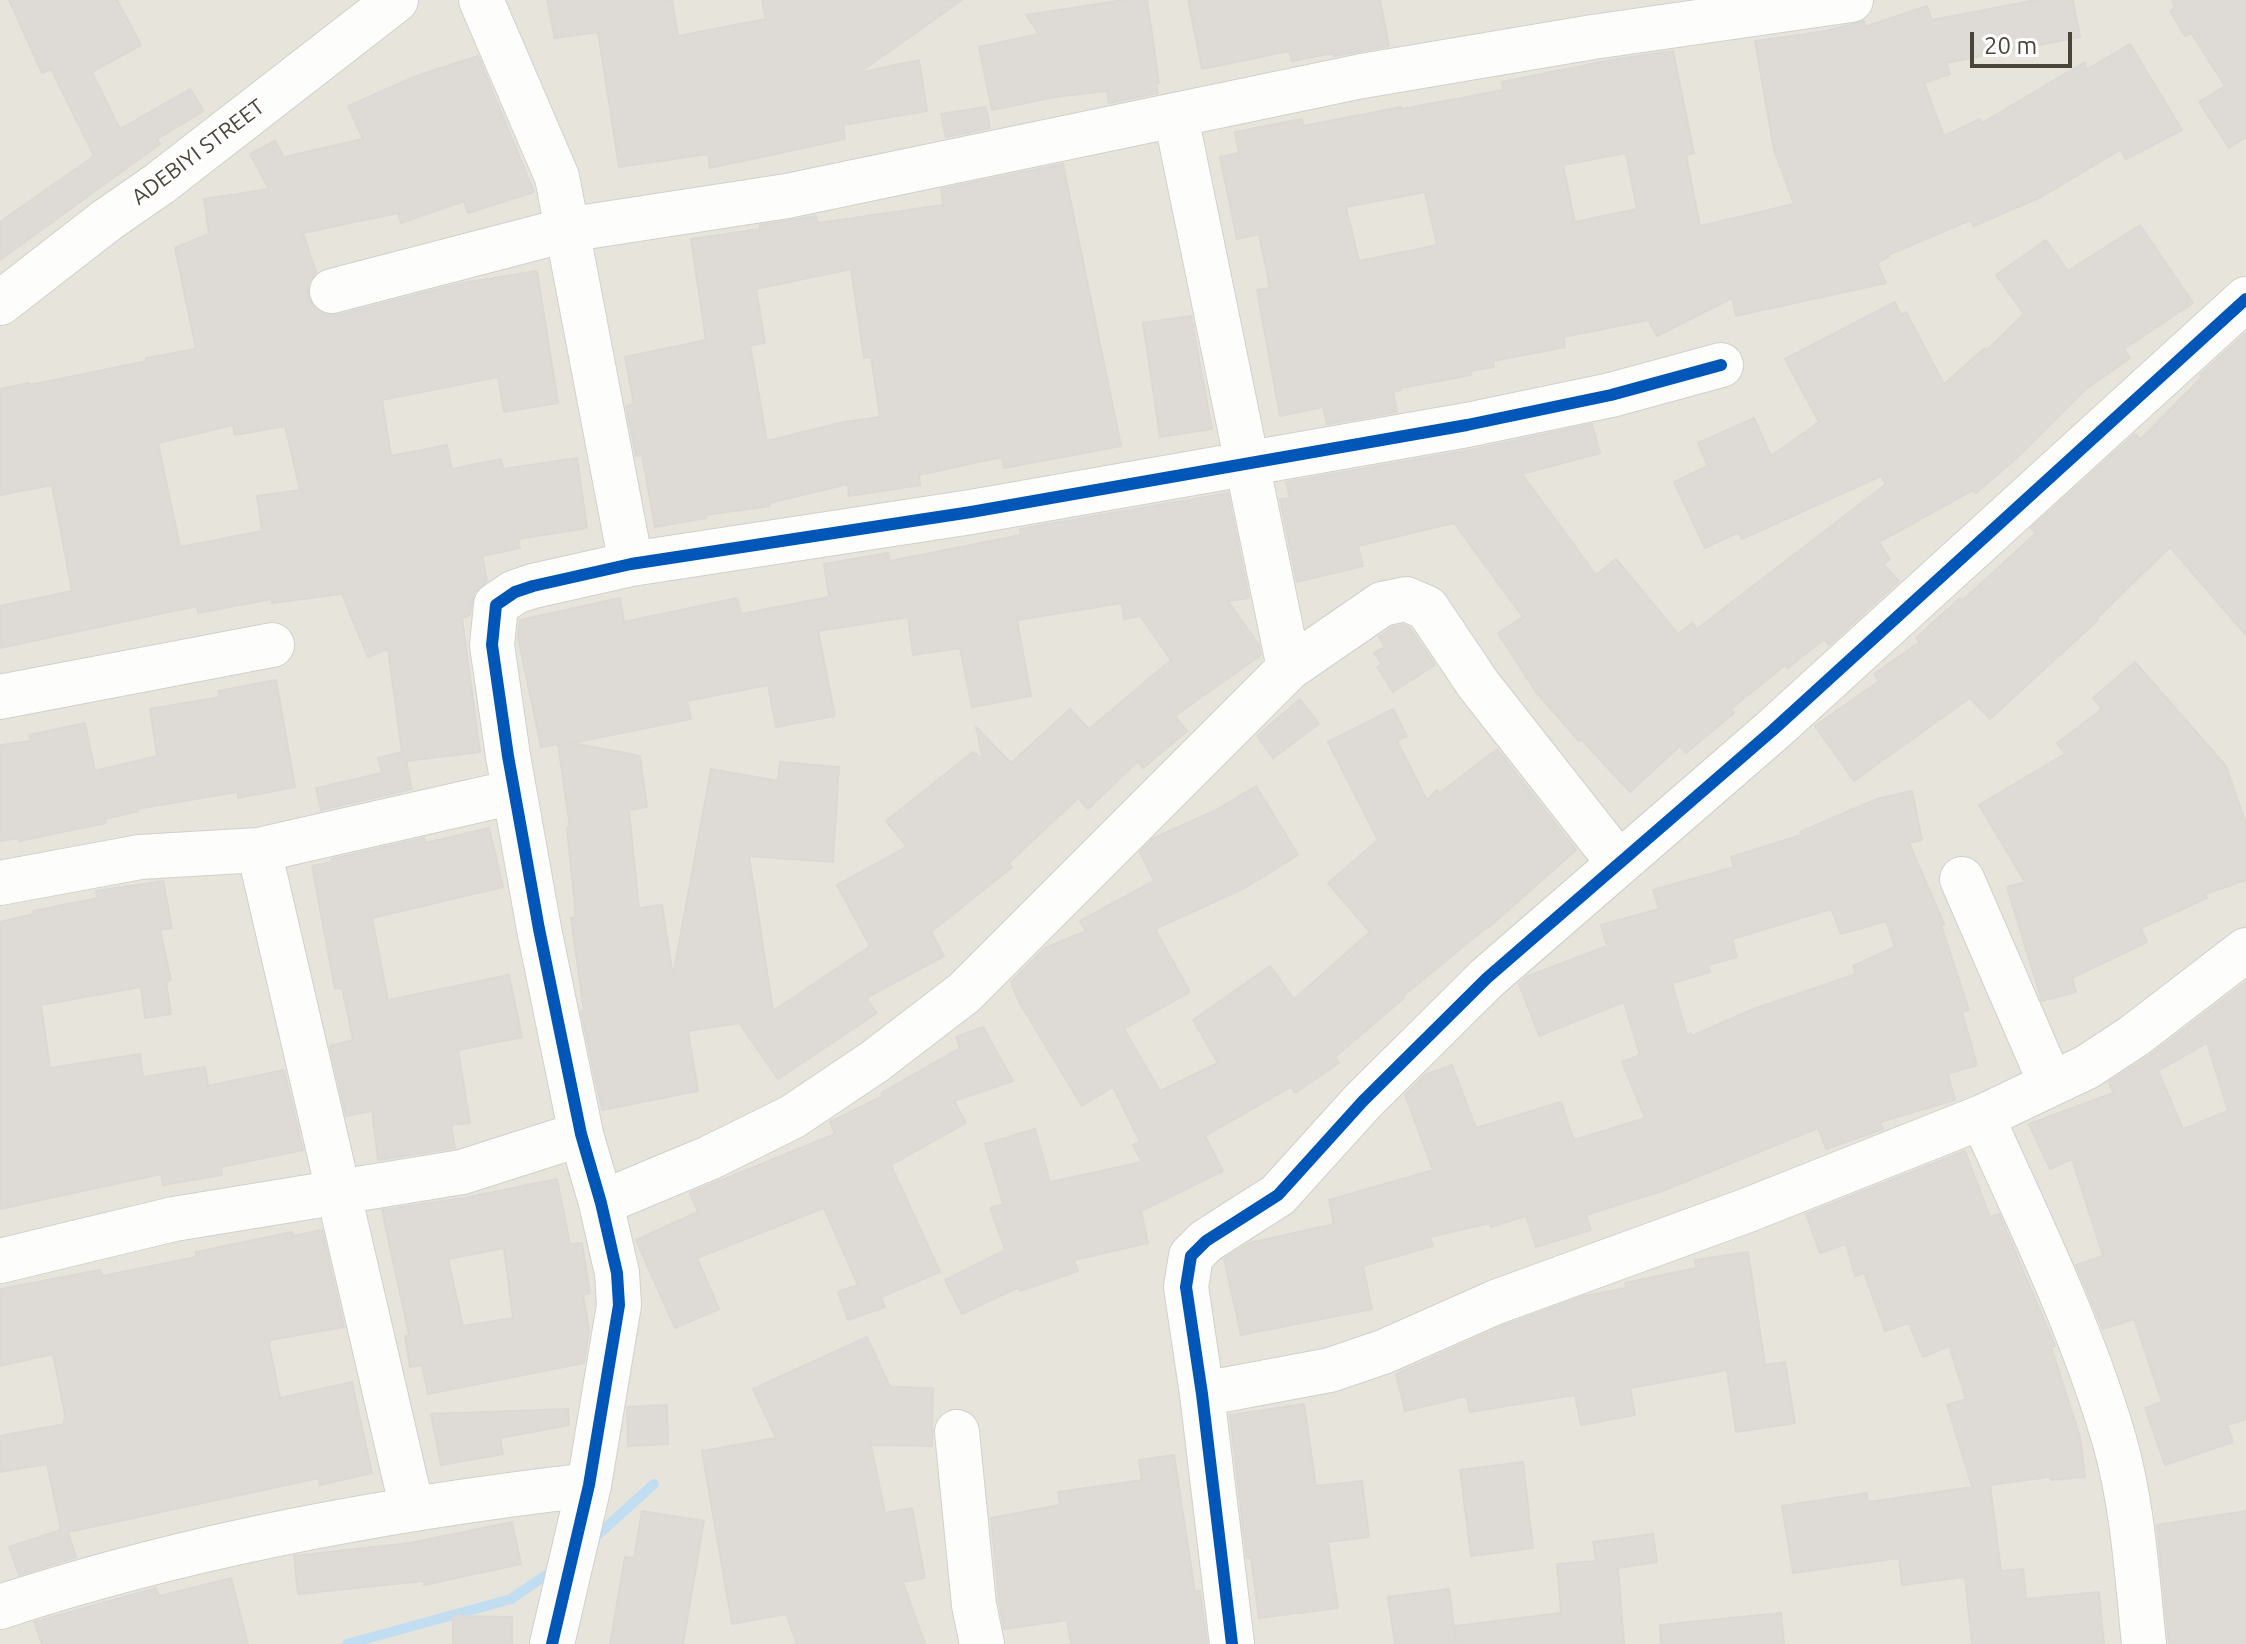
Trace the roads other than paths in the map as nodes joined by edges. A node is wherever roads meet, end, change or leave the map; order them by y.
1 (396, 0) edge
2 (481, 0) edge
3 (1851, 0) edge
4 (1176, 117) junction
5 (566, 230) junction
6 (332, 291) dead end
7 (2246, 299) edge
8 (0, 303) edge
9 (1721, 365) dead end
10 (1249, 463) junction
11 (631, 564) junction
12 (272, 645) dead end
13 (1289, 668) junction
14 (0, 697) edge
15 (514, 792) junction
16 (259, 850) junction
17 (1618, 862) junction
18 (1962, 879) dead end
19 (0, 883) edge
20 (2246, 950) edge
21 (2051, 1084) junction
22 (1982, 1117) junction
23 (581, 1134) junction
24 (341, 1194) junction
25 (601, 1203) junction
26 (0, 1261) edge
27 (1202, 1394) junction
28 (957, 1432) dead end
29 (589, 1485) junction
30 (412, 1509) junction
31 (0, 1607) edge
32 (552, 1644) edge
33 (982, 1644) edge
34 (1232, 1644) edge
35 (2144, 1644) edge

1 - 8 street, ADEBIYI STREET
2 - 5 street
3 - 4 street
4 - 5 street
4 - 10 street
5 - 6 street
5 - 11 street
7 - 17 street
9 - 10 street
10 - 11 street
10 - 13 street
11 - 15 street
12 - 14 street
13 - 17 street
13 - 25 street
15 - 16 street
15 - 23 street
16 - 19 street
16 - 24 street
17 - 27 street
18 - 21 street
20 - 21 street
21 - 22 street
22 - 27 street
22 - 35 street
23 - 24 street
23 - 25 street
24 - 26 street
24 - 30 street
25 - 29 street
27 - 34 street
28 - 33 street
29 - 30 street
29 - 32 street
30 - 31 street

